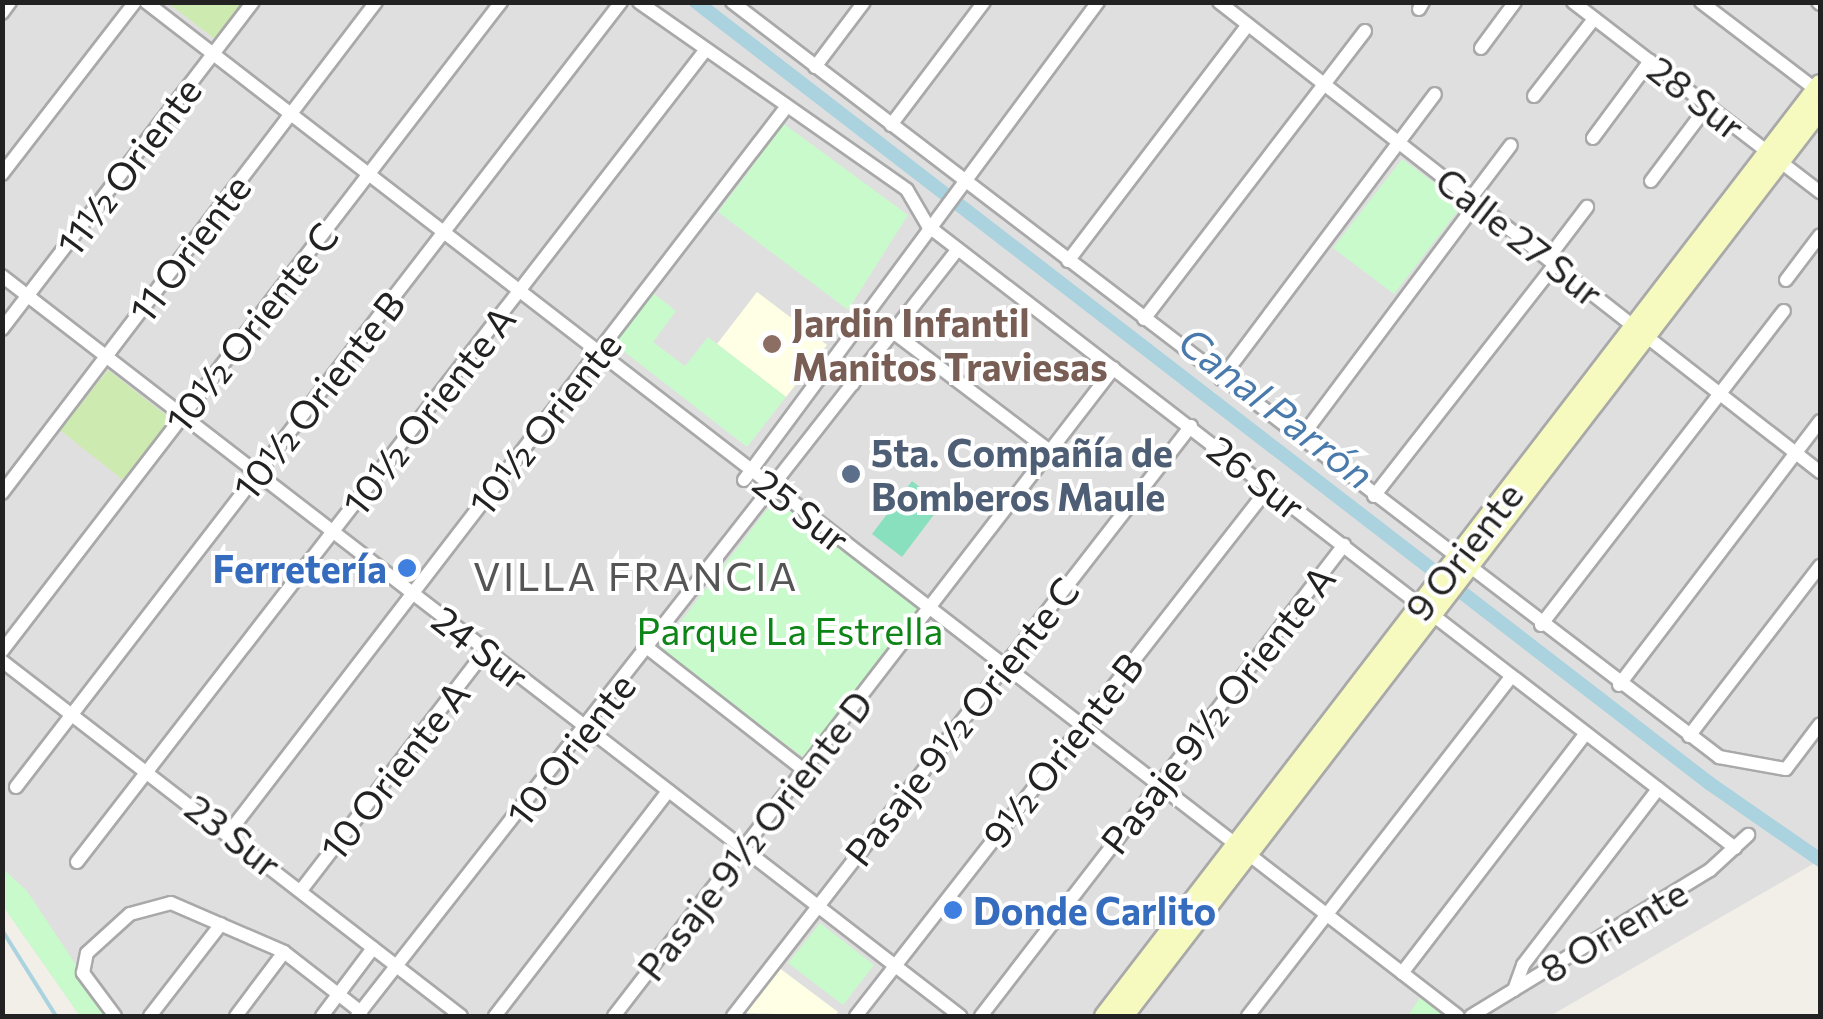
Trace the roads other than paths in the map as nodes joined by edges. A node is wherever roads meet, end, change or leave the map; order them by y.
1 (10, 2) edge
2 (135, 2) edge
3 (146, 2) edge
4 (253, 2) edge
5 (376, 2) edge
6 (501, 2) edge
7 (621, 2) edge
8 (639, 2) edge
9 (864, 2) edge
10 (984, 2) edge
11 (1098, 2) edge
12 (1219, 2) edge
13 (1515, 2) edge
14 (1573, 2) edge
15 (1701, 2) edge
16 (740, 5) edge
17 (2, 13) edge
18 (1594, 18) junction
19 (1248, 25) junction
20 (1365, 31) dead end
21 (1481, 48) dead end
22 (704, 52) junction
23 (213, 54) junction
24 (1650, 61) junction
25 (815, 66) junction
26 (1324, 84) junction
27 (1819, 89) edge
28 (1435, 94) dead end
29 (1534, 96) dead end
30 (1708, 106) junction
31 (784, 110) junction
32 (1820, 110) edge
33 (291, 114) junction
34 (891, 125) junction
35 (1592, 138) dead end
36 (1400, 143) junction
37 (1510, 145) dead end
38 (1775, 157) junction
39 (2, 174) edge
40 (368, 174) junction
41 (1652, 181) dead end
42 (961, 186) junction
43 (1820, 192) edge
44 (1474, 200) junction
45 (1587, 206) dead end
46 (928, 226) junction
47 (444, 232) junction
48 (1820, 234) edge
49 (958, 249) junction
50 (1552, 260) junction
51 (1068, 261) junction
52 (2, 276) edge
53 (1786, 280) dead end
54 (520, 292) junction
55 (28, 296) junction
56 (1784, 311) dead end
57 (1144, 319) junction
58 (2, 329) edge
59 (1642, 330) junction
60 (893, 332) junction
61 (598, 352) junction
62 (106, 356) junction
63 (826, 365) junction
64 (1114, 368) junction
65 (1221, 378) junction
66 (852, 384) junction
67 (1722, 392) junction
68 (183, 416) junction
69 (1820, 421) edge
70 (1191, 426) junction
71 (1300, 439) junction
72 (1050, 451) junction
73 (1796, 453) junction
74 (1820, 472) edge
75 (258, 474) junction
76 (748, 475) junction
77 (1270, 486) junction
78 (773, 487) junction
79 (2, 493) edge
80 (1374, 496) junction
81 (333, 532) junction
82 (1344, 544) junction
83 (1820, 566) edge
84 (1460, 567) junction
85 (413, 594) junction
86 (1434, 602) junction
87 (929, 608) junction
88 (1541, 625) junction
89 (649, 648) junction
90 (486, 650) junction
91 (2, 651) edge
92 (2, 661) edge
93 (1004, 665) junction
94 (1512, 676) junction
95 (1619, 685) junction
96 (73, 714) junction
97 (1080, 724) junction
98 (1820, 724) edge
99 (587, 729) junction
100 (1586, 733) junction
101 (1690, 736) junction
102 (149, 769) junction
103 (804, 770) junction
104 (1159, 785) junction
105 (16, 787) dead end
106 (1658, 789) junction
107 (668, 791) junction
108 (230, 831) junction
109 (1748, 834) dead end
110 (1735, 848) junction
111 (743, 849) junction
112 (1242, 849) junction
113 (77, 862) dead end
114 (302, 890) junction
115 (818, 906) junction
116 (1326, 914) junction
117 (221, 924) junction
118 (373, 948) junction
119 (284, 952) junction
120 (395, 966) junction
121 (895, 966) junction
122 (1402, 973) junction
123 (1514, 990) junction
124 (339, 994) junction
125 (359, 1014) edge
126 (115, 1016) edge
127 (150, 1016) edge
128 (236, 1016) edge
129 (322, 1016) edge
130 (458, 1016) edge
131 (495, 1016) edge
132 (614, 1016) edge
133 (733, 1016) edge
134 (856, 1016) edge
135 (960, 1016) edge
136 (981, 1016) edge
137 (1104, 1016) edge
138 (1124, 1016) edge
139 (1248, 1016) edge
140 (1458, 1016) edge
141 (1471, 1016) edge

1 - 17 street
2 - 39 street
3 - 23 street, 25 Sur
4 - 23 street, 11½ Oriente
5 - 33 street, 11 Oriente
6 - 40 street, 10½ Oriente C
7 - 47 street, 10½ Oriente B
8 - 22 street, 26 Sur
9 - 25 street
10 - 34 street
11 - 42 street
12 - 19 street, Calle 27 Sur
13 - 21 street
14 - 18 street, 28 Sur
15 - 27 street
16 - 25 street, 26 Sur
18 - 24 street, 28 Sur
18 - 29 street
19 - 26 street, Calle 27 Sur
19 - 51 street
20 - 26 street
22 - 31 street, 26 Sur
22 - 54 street, 10½ Oriente A
23 - 33 street, 25 Sur
23 - 55 street, 11½ Oriente
24 - 30 street, 28 Sur
24 - 35 street
25 - 34 street, 26 Sur
26 - 36 street, Calle 27 Sur
26 - 57 street
27 - 38 street, 9 Oriente
28 - 36 street
30 - 38 street, 28 Sur
30 - 41 street
31 - 46 street, 26 Sur
31 - 61 street, 10½ Oriente
32 - 38 street, 9 Oriente
33 - 40 street, 25 Sur
33 - 62 street, 11 Oriente
34 - 42 street, 26 Sur
36 - 44 street, Calle 27 Sur
36 - 65 street
37 - 44 street
38 - 43 street, 28 Sur
38 - 59 street, 9 Oriente
40 - 47 street, 25 Sur
40 - 68 street, 10½ Oriente C
42 - 46 street
42 - 51 street, 26 Sur
44 - 50 street, Calle 27 Sur
44 - 71 street
45 - 50 street
46 - 49 street, 26 Sur
46 - 63 street
47 - 54 street, 25 Sur
47 - 75 street, 10½ Oriente B
48 - 53 street
49 - 60 street, 10 Oriente
49 - 64 street, 26 Sur
50 - 59 street, Calle 27 Sur
50 - 80 street
51 - 57 street, 26 Sur
52 - 55 street, 24 Sur
54 - 61 street, 25 Sur
54 - 81 street, 10½ Oriente A
55 - 58 street, 11½ Oriente
55 - 62 street, 24 Sur
56 - 67 street
57 - 65 street, 26 Sur
59 - 67 street, Calle 27 Sur
59 - 84 street, 9 Oriente
60 - 66 street, 10 Oriente
60 - 72 street
61 - 76 street, 25 Sur
61 - 85 street, 10½ Oriente
62 - 68 street, 24 Sur
62 - 79 street, 11 Oriente
63 - 66 street
63 - 76 street
64 - 70 street, 26 Sur
64 - 72 street, Pasaje 9½ Oriente D
65 - 71 street, 26 Sur
66 - 78 street, 10 Oriente
67 - 73 street, Calle 27 Sur
67 - 88 street
68 - 75 street, 24 Sur
68 - 91 street, 10½ Oriente C
69 - 73 street
70 - 77 street, 26 Sur
70 - 93 street, Pasaje 9½ Oriente C
71 - 80 street, 26 Sur
72 - 87 street, Pasaje 9½ Oriente D
73 - 74 street, Calle 27 Sur
73 - 95 street
75 - 81 street, 24 Sur
75 - 96 street, 10½ Oriente B
76 - 78 street, 25 Sur
77 - 82 street, 26 Sur
77 - 97 street, 9½ Oriente B
78 - 87 street, 25 Sur
78 - 89 street, 10 Oriente
80 - 84 street, 26 Sur
81 - 85 street, 24 Sur
81 - 102 street, 10½ Oriente A
82 - 86 street, 26 Sur
82 - 104 street, Pasaje 9½ Oriente A
83 - 101 street
84 - 86 street, 9 Oriente
84 - 88 street, 26 Sur
85 - 90 street, 24 Sur
85 - 108 street, 10½ Oriente
86 - 94 street, 26 Sur
86 - 112 street, 9 Oriente
87 - 93 street, 25 Sur
87 - 103 street, Pasaje 9½ Oriente D
88 - 95 street, 26 Sur
89 - 99 street, 10 Oriente
89 - 103 street
90 - 99 street, 24 Sur
90 - 114 street, 10 Oriente A
92 - 96 street, 23 Sur
93 - 97 street, 25 Sur
93 - 115 street, Pasaje 9½ Oriente C
94 - 100 street, 26 Sur
94 - 116 street
95 - 101 street, 26 Sur
96 - 102 street, 23 Sur
96 - 105 street, 10½ Oriente B
97 - 104 street, 25 Sur
97 - 121 street, 9½ Oriente B
98 - 101 street, 26 Sur
99 - 107 street, 24 Sur
99 - 120 street, 10 Oriente
100 - 106 street, 26 Sur
100 - 122 street
102 - 108 street, 23 Sur
102 - 113 street, 10½ Oriente A
103 - 111 street, Pasaje 9½ Oriente D
104 - 112 street, 25 Sur
104 - 136 street, Pasaje 9½ Oriente A
106 - 110 street, 26 Sur
106 - 123 street
107 - 111 street, 24 Sur
107 - 131 street
108 - 114 street, 23 Sur
109 - 110 street, 8 Oriente
110 - 123 street, 8 Oriente
111 - 115 street, 24 Sur
111 - 132 street, Pasaje 9½ Oriente D
112 - 116 street, 25 Sur
112 - 137 street, 9 Oriente
112 - 138 street, 9 Oriente
114 - 118 street, 23 Sur
115 - 121 street, 24 Sur
115 - 133 street, Pasaje 9½ Oriente C
116 - 122 street, 25 Sur
116 - 139 street
117 - 119 street
117 - 126 street
117 - 127 street
118 - 120 street, 23 Sur
118 - 124 street
119 - 124 street
119 - 128 street
120 - 125 street, 10 Oriente
120 - 130 street, 23 Sur
121 - 134 street, 9½ Oriente B
121 - 135 street, 24 Sur
122 - 140 street, 25 Sur
123 - 141 street, 8 Oriente
124 - 125 street
124 - 129 street

